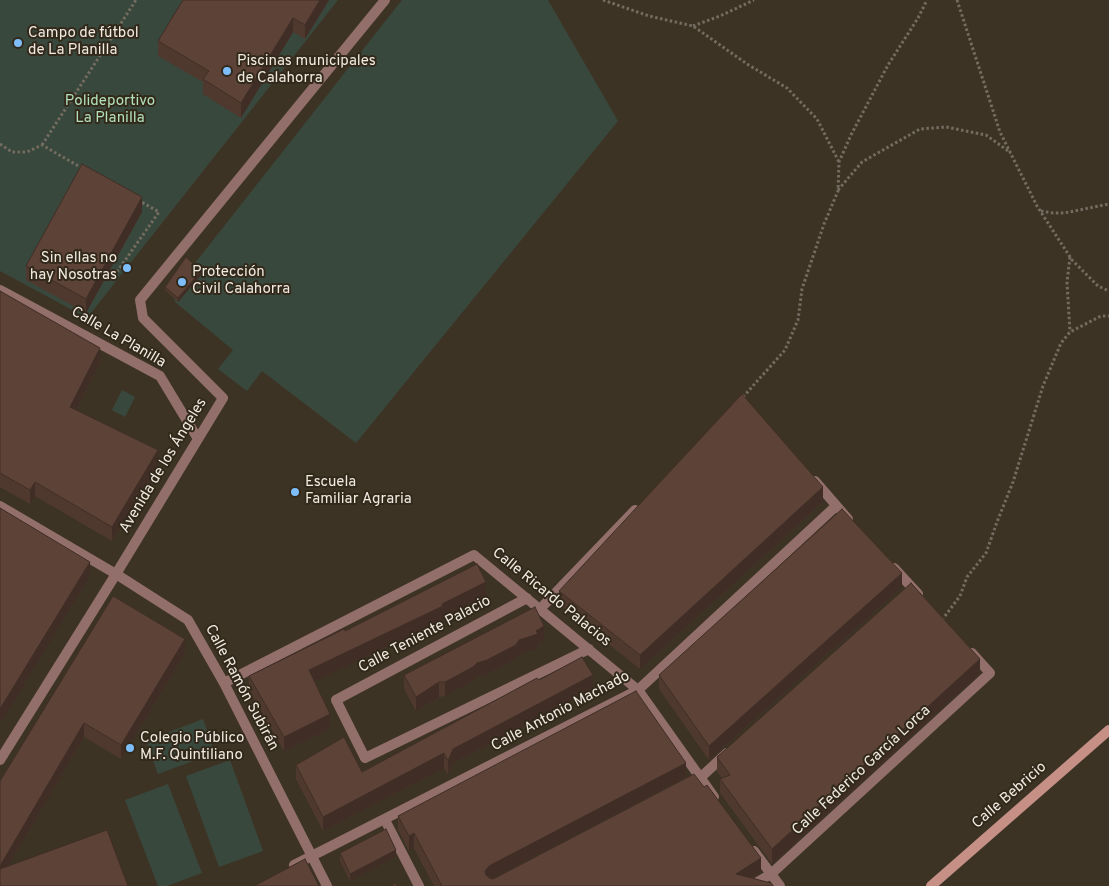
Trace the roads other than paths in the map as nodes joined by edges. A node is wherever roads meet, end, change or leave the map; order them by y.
1 (385, 0) edge
2 (0, 290) edge
3 (198, 438) junction
4 (805, 470) edge
5 (642, 503) edge
6 (0, 506) edge
7 (836, 506) junction
8 (855, 526) edge
9 (886, 560) edge
10 (116, 574) junction
11 (527, 598) junction
12 (923, 601) edge
13 (541, 608) junction
14 (966, 647) edge
15 (589, 649) junction
16 (224, 683) junction
17 (638, 690) junction
18 (1109, 730) edge
19 (736, 745) edge
20 (0, 760) edge
21 (700, 778) junction
22 (683, 787) edge
23 (722, 807) edge
24 (384, 820) junction
25 (750, 845) edge
26 (311, 856) junction
27 (288, 869) edge
28 (771, 874) junction
29 (327, 886) edge
30 (420, 886) edge
31 (750, 886) edge
32 (780, 886) edge
33 (931, 886) edge

1 - 3 street, Avenida de los Ángeles
2 - 3 street, Calle La Planilla
3 - 10 street, Avenida de los Ángeles
4 - 7 street
5 - 13 street
6 - 10 street, Calle Ramón Subirán
7 - 8 street
7 - 17 street, Calle Antonio Machado
9 - 12 street
10 - 16 street, Calle Ramón Subirán
10 - 20 street, Avenida de los Ángeles
11 - 13 street, Calle Ricardo Palacios
11 - 15 street, Calle Teniente Palacio
11 - 16 street, Calle Ricardo Palacios
13 - 15 street, Calle Ricardo Palacios
14 - 28 street, Calle Federico García Lorca
15 - 17 street, Calle Ricardo Palacios
16 - 26 street, Calle Ramón Subirán
17 - 21 street, Calle Ricardo Palacios
17 - 24 street, Calle Antonio Machado
18 - 33 street, Calle Bebricio
19 - 21 street
21 - 22 street
21 - 23 street, Calle Ricardo Palacios
24 - 26 street, Calle Antonio Machado
24 - 30 street
25 - 28 street
26 - 27 street, Calle Antonio Machado
26 - 29 street, Calle Ramón Subirán
28 - 31 street, Calle Federico García Lorca
28 - 32 street

